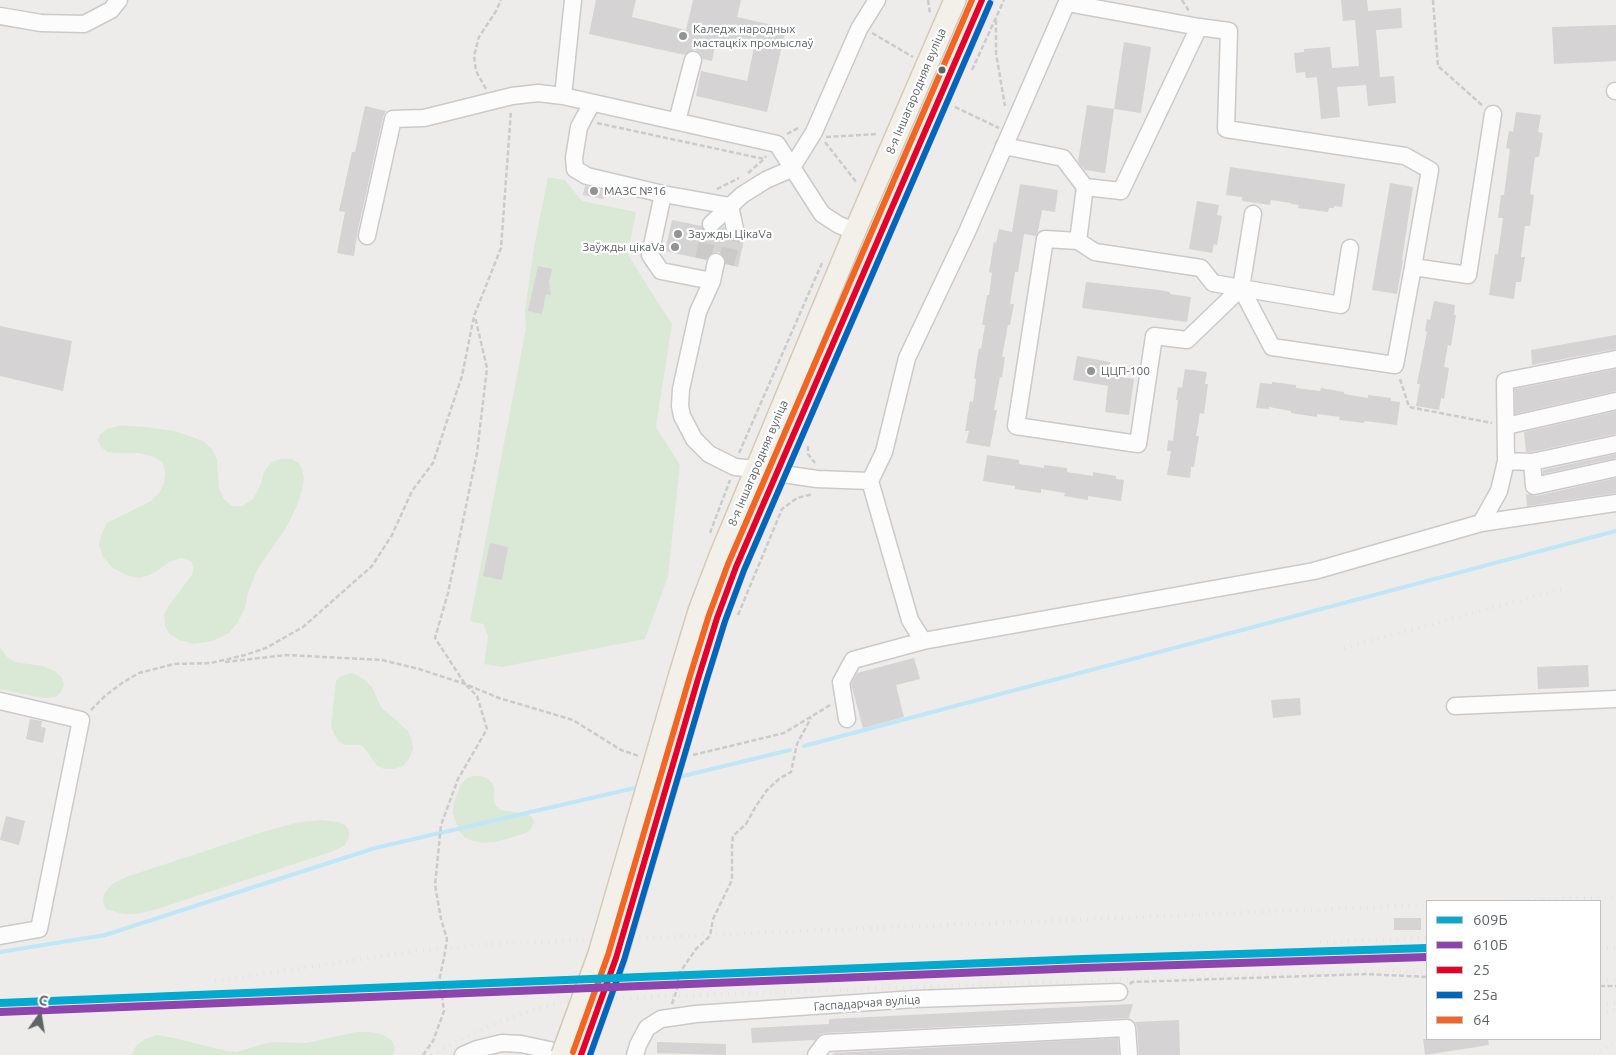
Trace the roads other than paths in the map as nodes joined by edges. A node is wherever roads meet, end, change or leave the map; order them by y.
1 (119, 0) edge
2 (573, 0) edge
3 (877, 0) edge
4 (956, 0) edge
5 (982, 0) edge
6 (1068, 1) edge
7 (0, 16) edge
8 (1199, 27) junction
9 (693, 60) dead end
10 (563, 96) junction
11 (592, 103) junction
12 (1492, 114) road end
13 (677, 121) junction
14 (1007, 139) junction
15 (792, 169) junction
16 (1085, 187) junction
17 (663, 194) junction
18 (730, 206) junction
19 (1253, 214) dead end
20 (855, 231) junction
21 (366, 236) dead end
22 (877, 240) junction
23 (1078, 241) junction
24 (1350, 248) dead end
25 (715, 262) tunnel mouth
26 (1413, 267) junction
27 (712, 281) junction
28 (1241, 288) junction
29 (1616, 359) edge
30 (1616, 401) edge
31 (1506, 426) junction
32 (1616, 444) edge
33 (1506, 461) junction
34 (1532, 462) junction
35 (1616, 468) edge
36 (766, 471) junction
37 (870, 481) junction
38 (1616, 503) edge
39 (1482, 523) junction
40 (923, 641) junction
41 (689, 677) junction
42 (1616, 698) edge
43 (0, 701) edge
44 (1455, 706) dead end
45 (847, 719) dead end
46 (0, 936) edge
47 (1119, 992) road end
48 (463, 1055) edge
49 (562, 1055) edge
50 (575, 1055) edge
51 (581, 1055) edge
52 (636, 1055) edge
53 (816, 1055) edge
54 (1129, 1055) edge

1 - 7 street
2 - 10 street
3 - 15 street
4 - 20 main road, 8-я Іншагародняя вуліца
5 - 22 main road, 8-я Іншагародняя вуліца
6 - 8 street
6 - 14 street
8 - 16 street
8 - 26 street
9 - 13 street
10 - 11 street
10 - 21 street
11 - 13 street
11 - 17 street
12 - 26 street
13 - 15 street
14 - 16 street
14 - 37 street
15 - 18 street
15 - 20 street
16 - 23 street
17 - 18 street
17 - 27 street
18 - 18 street
19 - 28 street
20 - 22 main road
20 - 36 main road, 8-я Іншагародняя вуліца
22 - 36 main road, 8-я Іншагародняя вуліца
23 - 28 street
23 - 28 street
24 - 28 street
25 - 27 street
26 - 28 street
27 - 36 street
29 - 31 street
30 - 31 street
31 - 33 street
32 - 34 street
33 - 34 street
33 - 39 street
34 - 35 street
36 - 37 street
36 - 41 main road, 8-я Іншагародняя вуліца
37 - 40 street
38 - 39 street
39 - 40 street
40 - 45 street
41 - 49 main road, 8-я Іншагародняя вуліца, bridge
41 - 51 main road, 8-я Іншагародняя вуліца, bridge
42 - 44 street
43 - 46 street
47 - 52 street, Гаспадарчая вуліца
48 - 50 street
53 - 54 street

